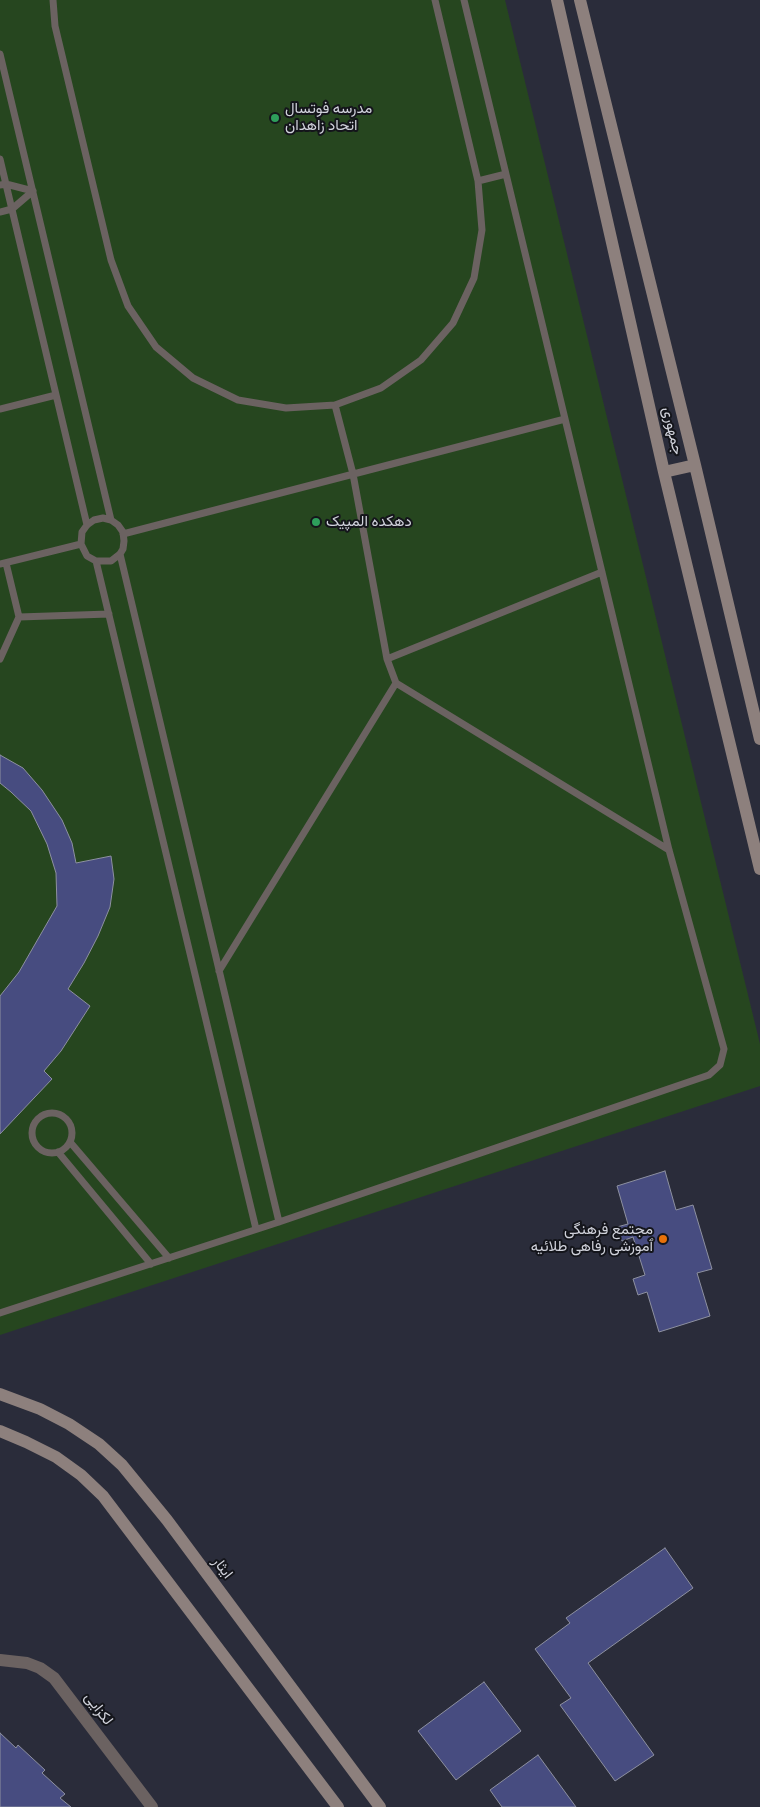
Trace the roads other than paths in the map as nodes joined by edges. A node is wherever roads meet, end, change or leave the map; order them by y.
1 (53, 0) edge
2 (434, 0) edge
3 (464, 0) edge
4 (558, 0) edge
5 (580, 0) edge
6 (0, 54) edge
7 (0, 159) edge
8 (506, 174) junction
9 (478, 181) junction
10 (3, 185) edge
11 (33, 191) junction
12 (12, 209) junction
13 (0, 212) edge
14 (56, 395) junction
15 (335, 405) junction
16 (0, 409) edge
17 (565, 419) junction
18 (695, 465) junction
19 (664, 472) junction
20 (353, 474) junction
21 (111, 520) junction
22 (87, 525) junction
23 (123, 534) junction
24 (81, 544) junction
25 (120, 554) junction
26 (96, 561) junction
27 (3, 563) edge
28 (602, 572) junction
29 (109, 614) junction
30 (19, 618) junction
31 (0, 659) edge
32 (387, 659) junction
33 (396, 683) junction
34 (760, 739) edge
35 (669, 850) junction
36 (760, 869) edge
37 (219, 971) junction
38 (70, 1142) junction
39 (58, 1152) junction
40 (279, 1222) junction
41 (256, 1229) junction
42 (169, 1258) junction
43 (151, 1264) junction
44 (0, 1313) edge
45 (0, 1394) edge
46 (0, 1431) edge
47 (0, 1660) edge
48 (152, 1807) edge
49 (338, 1807) edge
50 (380, 1807) edge

1 - 15 lane
2 - 9 lane
3 - 8 lane
4 - 19 main road, جمهوری
5 - 18 main road, جمهوری
6 - 11 lane
7 - 10 lane
8 - 9 lane
8 - 17 lane
9 - 15 lane
10 - 11 lane
10 - 12 lane
11 - 12 lane
11 - 21 lane
12 - 13 lane
12 - 14 lane
14 - 16 lane
14 - 22 lane
15 - 20 lane
17 - 20 lane
17 - 28 lane
18 - 19 main road
18 - 34 main road, جمهوری
19 - 36 main road, جمهوری
20 - 23 lane
20 - 32 lane
21 - 22 lane
21 - 23 lane
22 - 24 lane
23 - 25 lane
24 - 26 lane
24 - 27 lane
25 - 26 lane
25 - 37 lane
26 - 29 lane
27 - 30 lane
28 - 32 lane
28 - 35 lane
29 - 30 lane
29 - 41 lane
30 - 31 lane
32 - 33 lane
33 - 35 lane
33 - 37 lane
35 - 40 lane
37 - 40 lane
38 - 39 lane
38 - 39 lane
38 - 42 lane
39 - 43 lane
40 - 41 lane
41 - 42 lane
42 - 43 lane
43 - 44 lane
45 - 50 main road, ایثار
46 - 49 main road
47 - 48 street, لکزایی

